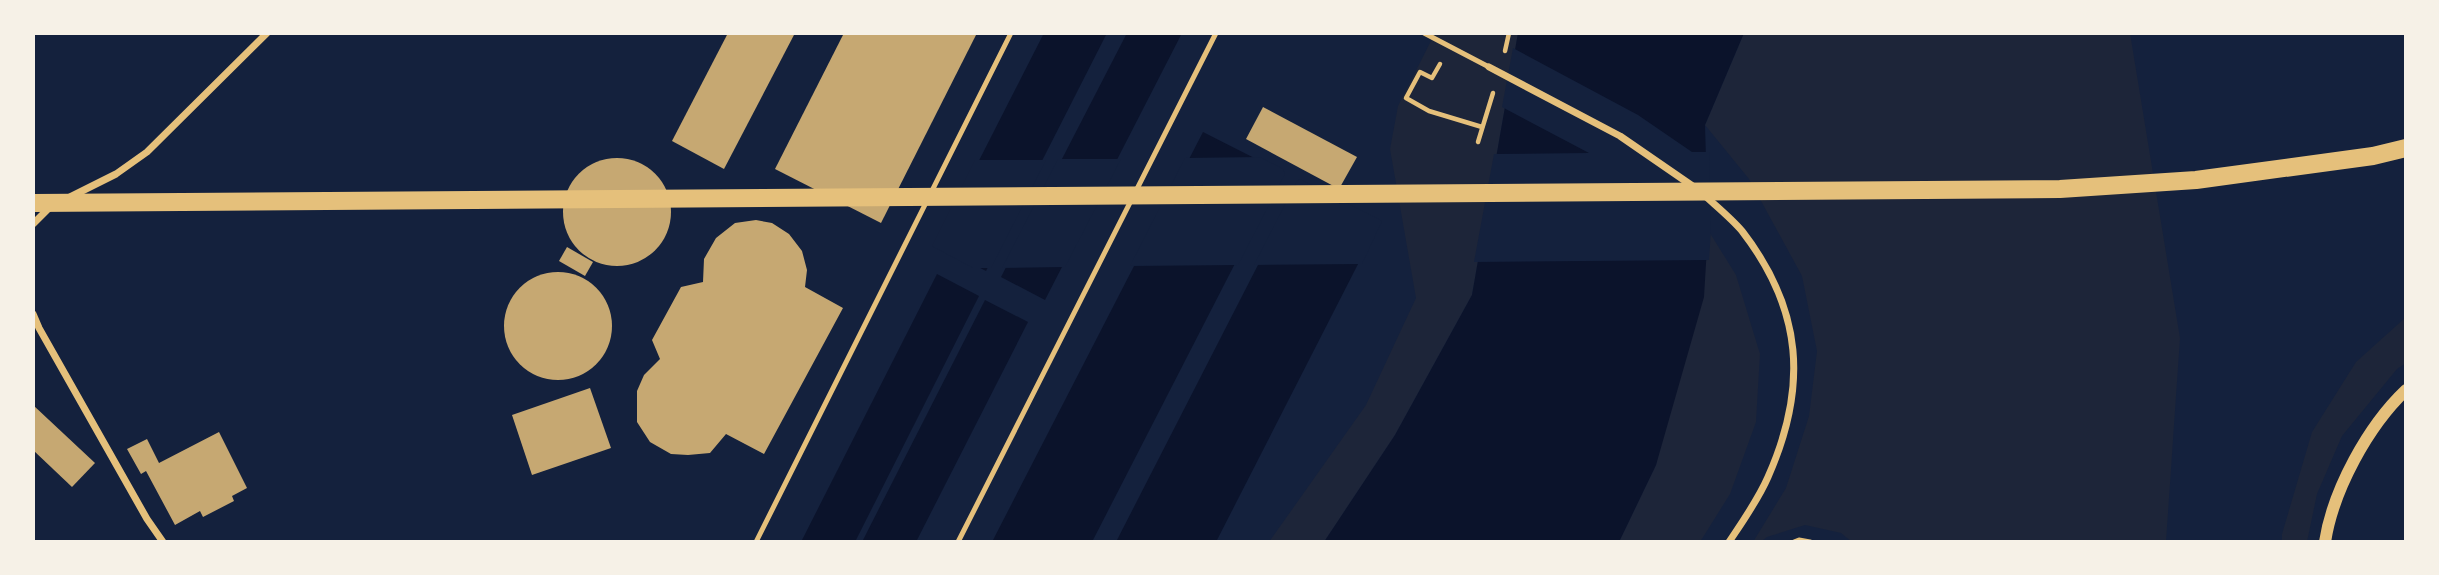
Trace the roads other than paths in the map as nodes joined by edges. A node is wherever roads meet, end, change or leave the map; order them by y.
1 (267, 33) edge
2 (1011, 33) edge
3 (1216, 33) edge
4 (1424, 33) edge
5 (1489, 67) joint
6 (2406, 148) edge
7 (33, 203) edge
8 (33, 224) edge
9 (33, 314) edge
10 (2406, 390) edge
11 (163, 542) edge
12 (756, 542) edge
13 (958, 542) edge
14 (1729, 542) edge
15 (1794, 542) edge
16 (1811, 542) edge
17 (2325, 542) edge

1 - 8 street
2 - 12 lane
3 - 13 lane
4 - 5 lane
5 - 14 street
6 - 7 main road
9 - 11 street
10 - 17 street
15 - 16 lane

